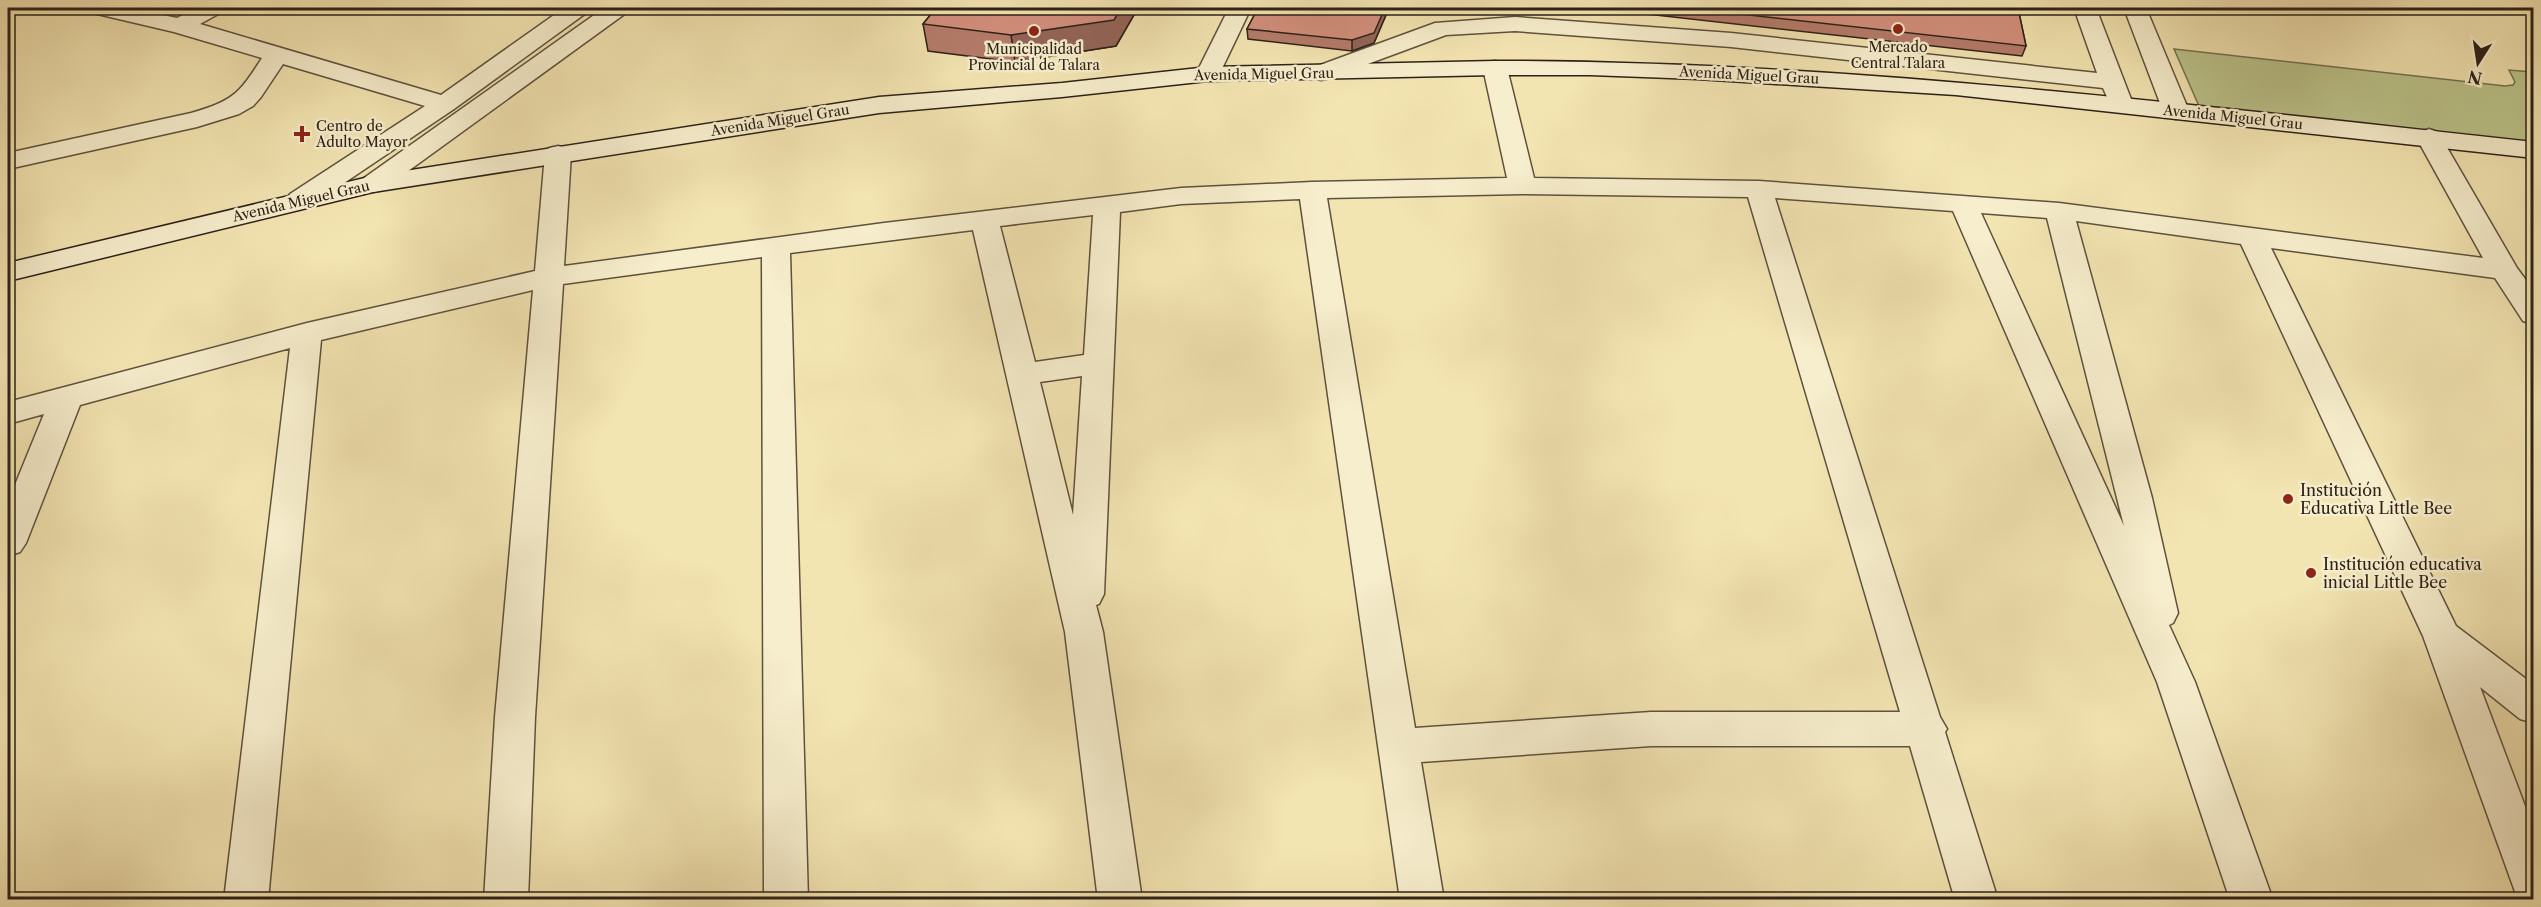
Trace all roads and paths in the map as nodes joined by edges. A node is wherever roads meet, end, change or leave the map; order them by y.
1 (8, 8) edge
2 (13, 8) edge
3 (101, 8) edge
4 (212, 8) edge
5 (578, 8) edge
6 (618, 8) edge
7 (1240, 8) edge
8 (2085, 8) edge
9 (2135, 8) edge
10 (180, 26) junction
11 (277, 54) junction
12 (1495, 68) junction
13 (1321, 73) junction
14 (1208, 74) junction
15 (2114, 82) junction
16 (445, 104) junction
17 (2121, 106) junction
18 (2175, 111) junction
19 (2429, 137) junction
20 (2534, 150) edge
21 (558, 154) junction
22 (8, 161) edge
23 (373, 184) junction
24 (1522, 186) junction
25 (1759, 189) junction
26 (1312, 190) junction
27 (300, 200) junction
28 (1107, 204) junction
29 (1963, 204) junction
30 (2059, 211) junction
31 (985, 220) junction
32 (2251, 235) junction
33 (776, 247) junction
34 (2504, 270) junction
35 (8, 272) edge
36 (548, 277) junction
37 (2534, 314) edge
38 (307, 333) junction
39 (1098, 363) junction
40 (1024, 375) junction
41 (68, 396) junction
42 (8, 413) edge
43 (8, 543) edge
44 (1084, 632) junction
45 (2442, 636) junction
46 (2176, 682) junction
47 (2534, 707) edge
48 (1927, 729) junction
49 (1398, 746) junction
50 (2534, 888) edge
51 (246, 900) edge
52 (506, 900) edge
53 (786, 900) edge
54 (1120, 900) edge
55 (1422, 900) edge
56 (1977, 900) edge
57 (2252, 900) edge

1 - 2 street
3 - 10 street
4 - 10 street
5 - 16 street
6 - 23 street
7 - 14 street
8 - 15 street
9 - 18 street
10 - 11 street
11 - 16 street
11 - 22 street
12 - 13 street, Avenida Miguel Grau
12 - 17 street, Avenida Miguel Grau
12 - 24 street
13 - 14 street, Avenida Miguel Grau
13 - 15 street
14 - 21 street, Avenida Miguel Grau
15 - 17 street
16 - 27 street
17 - 18 street, Avenida Miguel Grau
18 - 19 street, Avenida Miguel Grau
19 - 20 street, Avenida Miguel Grau
19 - 34 street
21 - 23 street, Avenida Miguel Grau
21 - 36 street
23 - 27 street, Avenida Miguel Grau
24 - 25 street
24 - 26 street
25 - 29 street
25 - 48 street
26 - 28 street
26 - 49 street
27 - 35 street, Avenida Miguel Grau
28 - 31 street
28 - 39 street
29 - 30 street
29 - 46 street
30 - 32 street
30 - 46 street
31 - 33 street
31 - 40 street
32 - 34 street
32 - 45 street
33 - 36 street
33 - 53 street
34 - 37 street
36 - 38 street
36 - 52 street
38 - 41 street
38 - 51 street
39 - 40 street
39 - 44 street
40 - 44 street
41 - 42 street
41 - 43 street
44 - 54 street
45 - 47 street
45 - 50 street
46 - 57 street
48 - 49 street
48 - 56 street
49 - 55 street

